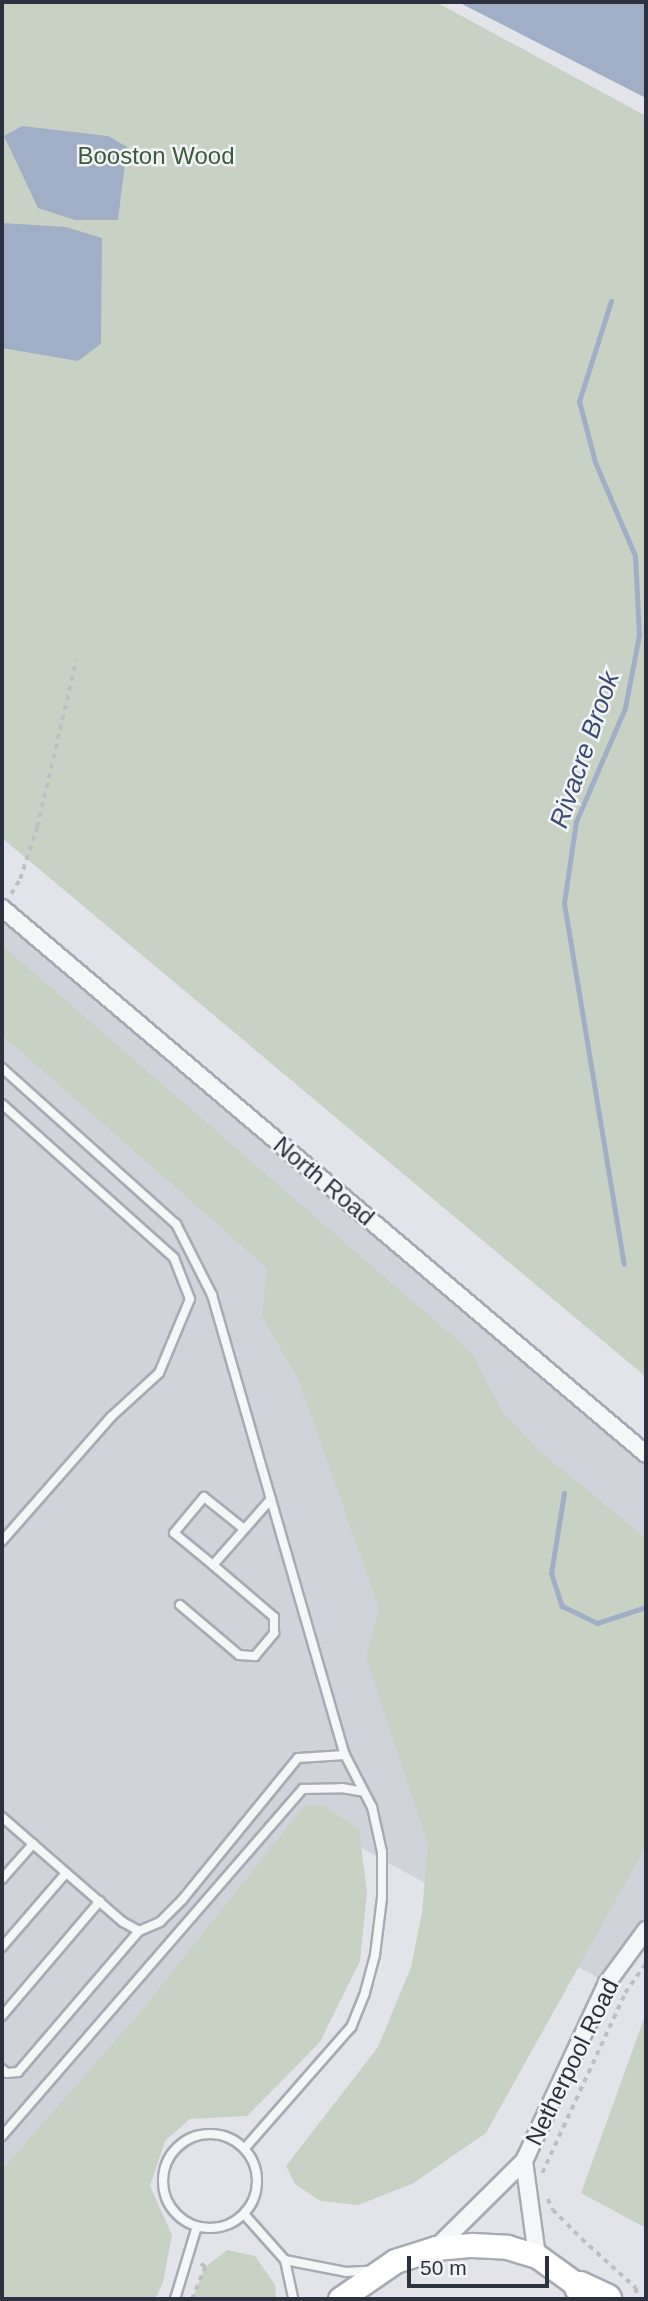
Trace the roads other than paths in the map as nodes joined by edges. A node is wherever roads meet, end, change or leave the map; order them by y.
1 (2, 908) edge
2 (2, 1068) edge
3 (2, 1104) edge
4 (646, 1454) edge
5 (271, 1499) junction
6 (244, 1528) junction
7 (2, 1541) edge
8 (213, 1565) junction
9 (180, 1605) dead end
10 (345, 1755) junction
11 (365, 1792) junction
12 (2, 1817) edge
13 (33, 1844) junction
14 (66, 1873) junction
15 (2, 1879) edge
16 (100, 1901) junction
17 (646, 1930) edge
18 (139, 1931) junction
19 (2, 1947) edge
20 (2, 2016) edge
21 (2, 2069) edge
22 (2, 2136) edge
23 (245, 2148) junction
24 (524, 2161) junction
25 (244, 2214) junction
26 (197, 2226) junction
27 (436, 2248) junction
28 (537, 2256) junction
29 (285, 2260) junction
30 (378, 2270) junction
31 (591, 2295) edge
32 (176, 2299) edge
33 (293, 2299) edge
34 (340, 2299) edge

1 - 4 street, North Road
2 - 5 lane
3 - 7 lane
5 - 6 lane
5 - 10 lane
6 - 8 lane
6 - 8 lane
8 - 9 lane
10 - 11 lane
10 - 18 lane
11 - 22 lane
11 - 23 lane
12 - 13 lane
13 - 14 lane
13 - 15 lane
14 - 16 lane
14 - 19 lane
16 - 18 lane
16 - 20 lane
17 - 24 street, Netherpool Road
18 - 21 lane
23 - 25 lane
23 - 26 lane
24 - 27 street, Netherpool Road
24 - 28 street, Netherpool Road
25 - 26 lane
25 - 29 lane
26 - 32 lane
27 - 28 main road
27 - 30 main road
28 - 31 main road
29 - 30 lane
29 - 33 lane
30 - 34 main road

